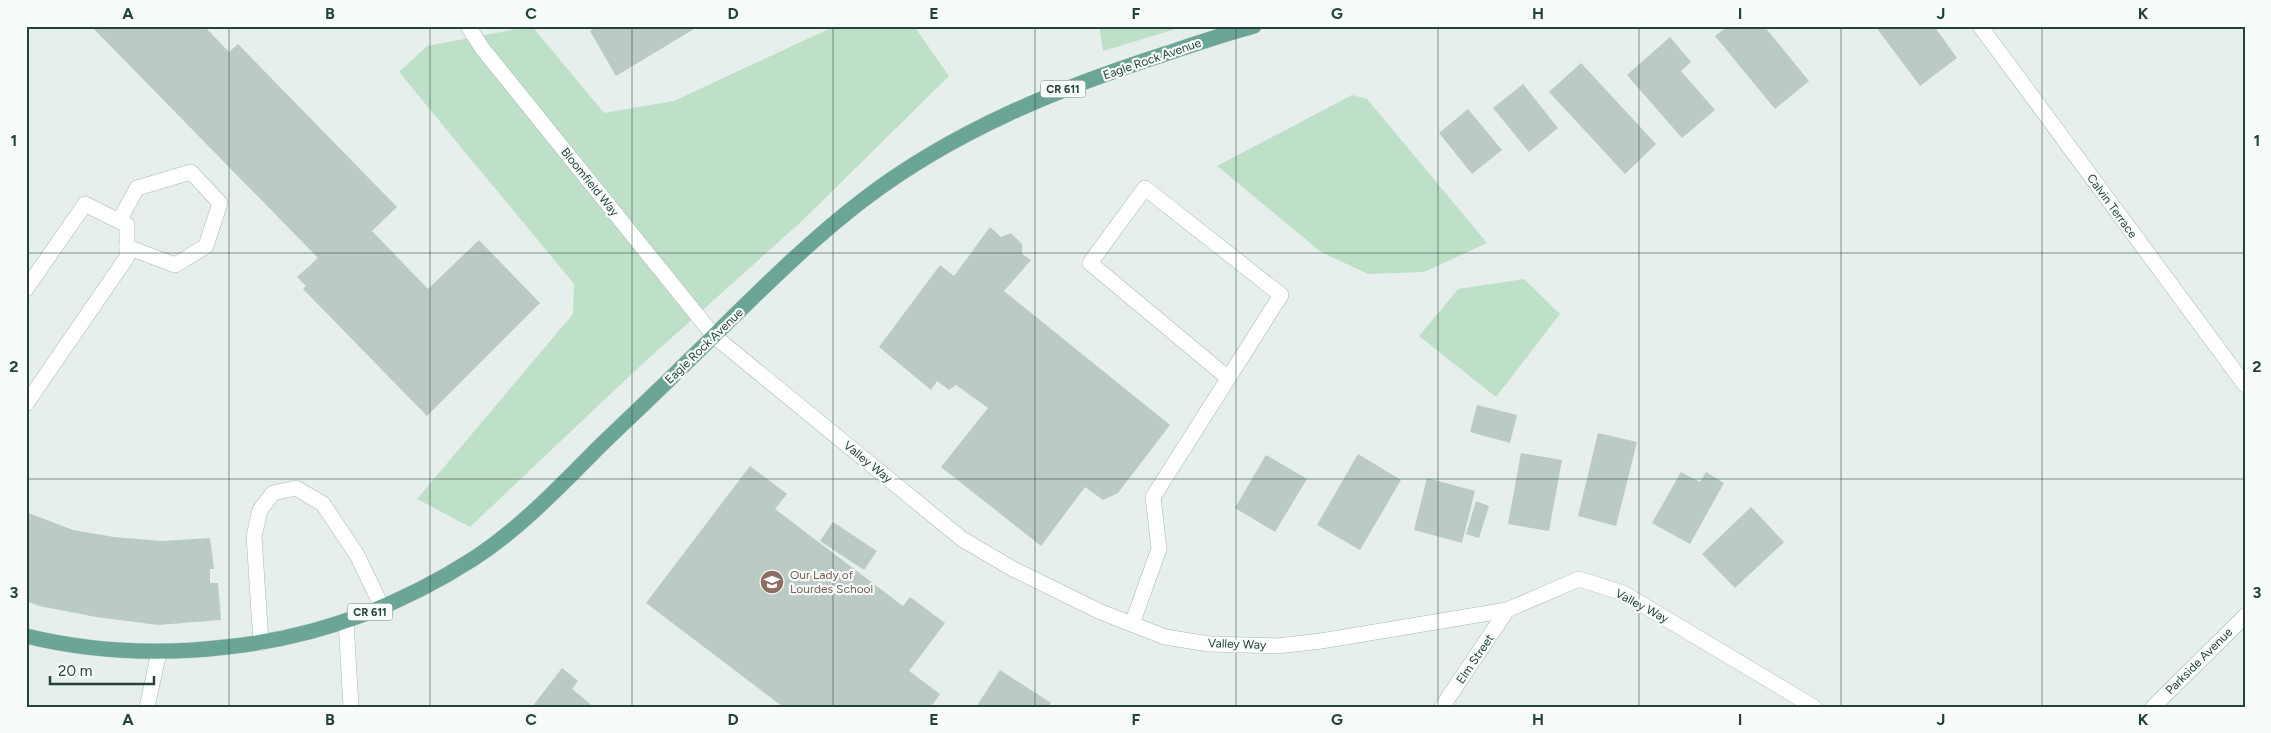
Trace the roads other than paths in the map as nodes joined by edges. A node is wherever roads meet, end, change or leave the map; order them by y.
1 (468, 26) edge
2 (1254, 26) edge
3 (1980, 26) edge
4 (119, 221) junction
5 (127, 247) junction
6 (26, 289) edge
7 (714, 336) junction
8 (1228, 378) junction
9 (2245, 385) edge
10 (26, 404) edge
11 (382, 607) junction
12 (1507, 610) junction
13 (2245, 616) edge
14 (346, 622) junction
15 (1132, 624) junction
16 (26, 636) edge
17 (261, 643) junction
18 (159, 652) junction
19 (147, 707) edge
20 (352, 707) edge
21 (1442, 707) edge
22 (1814, 707) edge
23 (2153, 707) edge

1 - 7 street, Bloomfield Way
2 - 7 main road, Eagle Rock Avenue / CR 611
3 - 9 street, Calvin Terrace
4 - 5 street
4 - 5 street
4 - 6 street
5 - 10 street
7 - 11 main road, Eagle Rock Avenue / CR 611
7 - 15 street, Valley Way
8 - 8 street
8 - 15 street
11 - 14 main road, Eagle Rock Avenue / CR 611
11 - 17 street
12 - 15 street, Valley Way
12 - 21 street, Elm Street
12 - 22 street, Valley Way
13 - 23 street, Parkside Avenue
14 - 17 main road, Eagle Rock Avenue / CR 611
14 - 20 street
16 - 18 main road, Eagle Rock Avenue
17 - 18 main road, Eagle Rock Avenue / CR 611
18 - 19 street

